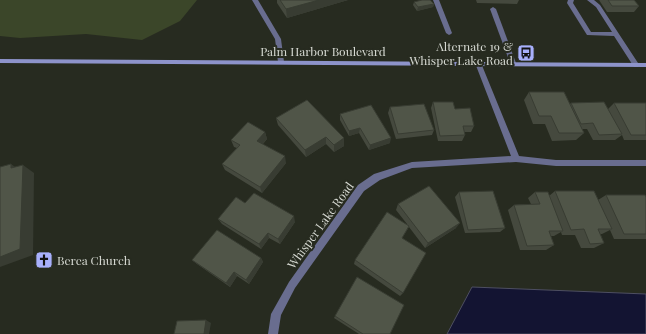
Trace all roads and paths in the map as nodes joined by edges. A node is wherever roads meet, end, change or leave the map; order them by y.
1 (255, 0) edge
2 (436, 0) edge
3 (571, 0) edge
4 (590, 0) edge
5 (493, 9) dead end
6 (449, 33) dead end
7 (616, 34) junction
8 (0, 61) edge
9 (281, 62) junction
10 (478, 63) junction
11 (513, 64) junction
12 (636, 65) junction
13 (646, 65) edge
14 (516, 159) junction
15 (646, 163) edge
16 (273, 334) edge

1 - 9 street
2 - 6 street
3 - 7 street
4 - 7 street
5 - 11 street
7 - 12 street
8 - 9 main road, Palm Harbor Boulevard
9 - 10 main road, Palm Harbor Boulevard
10 - 11 main road, Palm Harbor Boulevard
10 - 14 street
11 - 12 main road, Palm Harbor Boulevard
12 - 13 main road, Palm Harbor Boulevard
14 - 15 street, Whisper Lake Road
14 - 16 street, Whisper Lake Road

